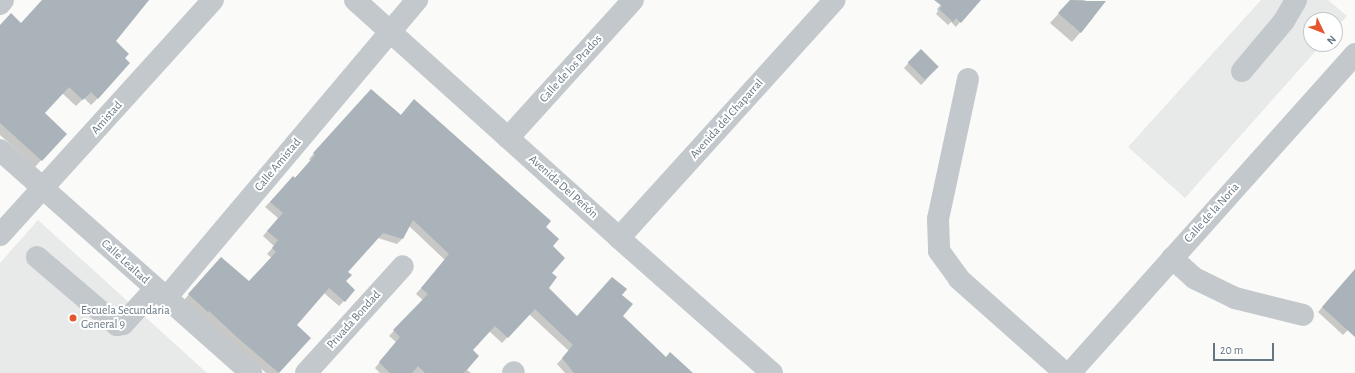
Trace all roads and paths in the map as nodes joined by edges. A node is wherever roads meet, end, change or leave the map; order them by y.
1 (4, 0) edge
2 (213, 0) edge
3 (355, 0) edge
4 (417, 0) edge
5 (633, 0) edge
6 (835, 0) edge
7 (1296, 0) edge
8 (0, 4) edge
9 (389, 31) junction
10 (1355, 54) edge
11 (1242, 71) dead end
12 (968, 79) dead end
13 (508, 138) junction
14 (0, 150) edge
15 (43, 189) junction
16 (0, 235) edge
17 (619, 238) junction
18 (37, 257) dead end
19 (1172, 258) junction
20 (403, 266) dead end
21 (161, 294) junction
22 (1303, 315) dead end
23 (251, 373) edge
24 (306, 373) edge
25 (772, 373) edge
26 (1065, 373) edge
27 (1070, 373) edge

1 - 8 street
2 - 15 street, Amistad
3 - 9 street, Avenida Del Peñón
4 - 9 street, Calle Amistad
5 - 13 street, Calle de los Prados
6 - 17 street, Avenida del Chaparral
7 - 11 street
9 - 13 street, Avenida Del Peñón
9 - 21 street, Calle Amistad
10 - 19 street, Calle de la Noria
12 - 26 street
13 - 17 street, Avenida Del Peñón
14 - 15 street, Calle Lealtad
15 - 16 street, Amistad
15 - 21 street, Calle Lealtad
17 - 25 street, Avenida Del Peñón
18 - 21 street, Calle Amistad
19 - 22 street
19 - 27 street, Calle de la Noria
20 - 24 street, Privada Bondad
21 - 23 street, Calle Lealtad

